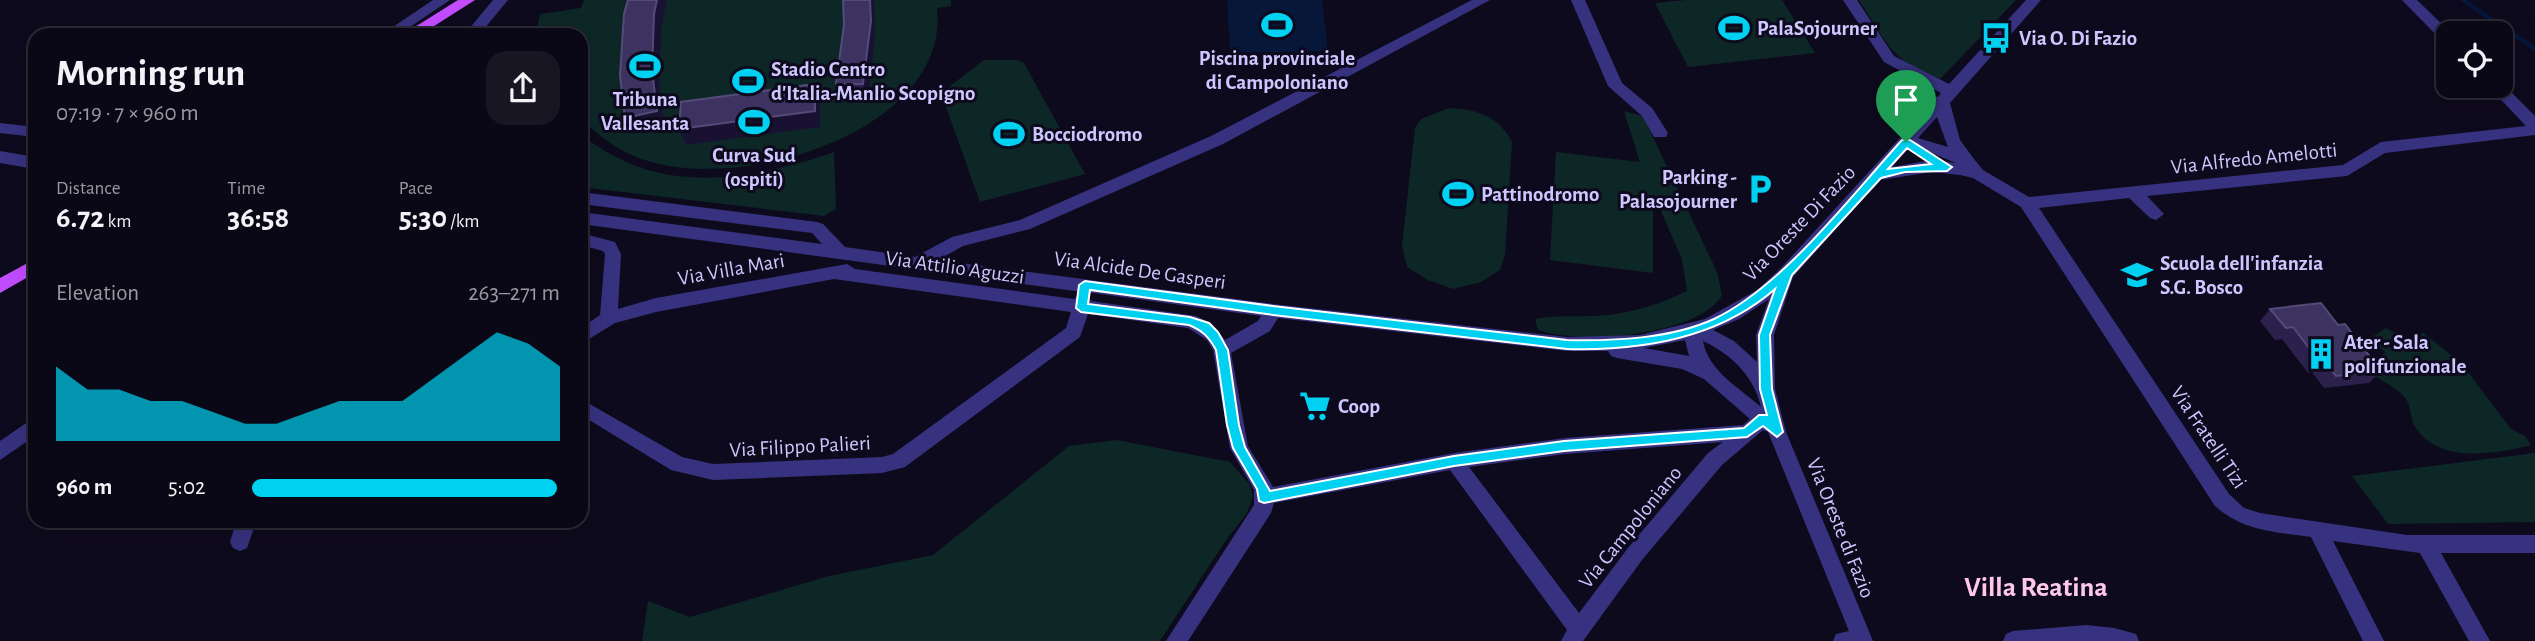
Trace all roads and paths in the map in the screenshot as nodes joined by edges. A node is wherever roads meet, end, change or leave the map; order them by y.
1 (443, 0) edge
2 (468, 0) edge
3 (488, 0) edge
4 (501, 0) edge
5 (1483, 0) edge
6 (1578, 0) edge
7 (1850, 0) edge
8 (2034, 0) edge
9 (2409, 0) edge
10 (2436, 27) edge
11 (399, 28) edge
12 (421, 28) edge
13 (469, 28) edge
14 (477, 28) edge
15 (1894, 97) dead end
16 (1947, 97) junction
17 (2507, 98) edge
18 (0, 120) edge
19 (28, 122) edge
20 (2535, 127) edge
21 (0, 128) edge
22 (28, 131) edge
23 (1660, 132) dead end
24 (1906, 142) junction
25 (0, 146) edge
26 (28, 149) edge
27 (0, 157) edge
28 (1964, 160) junction
29 (28, 162) edge
30 (1947, 167) junction
31 (1978, 174) junction
32 (1877, 175) junction
33 (2132, 192) junction
34 (588, 199) edge
35 (2027, 203) junction
36 (2155, 214) dead end
37 (588, 219) edge
38 (588, 241) edge
39 (839, 252) junction
40 (894, 260) junction
41 (917, 263) junction
42 (28, 269) edge
43 (836, 273) junction
44 (1787, 273) junction
45 (1085, 285) junction
46 (0, 286) edge
47 (1081, 308) junction
48 (1273, 311) junction
49 (610, 318) junction
50 (1693, 330) junction
51 (588, 332) edge
52 (1567, 344) junction
53 (1222, 350) junction
54 (1710, 374) junction
55 (1766, 389) junction
56 (588, 410) edge
57 (1770, 425) junction
58 (28, 430) edge
59 (1747, 432) junction
60 (0, 452) edge
61 (1454, 461) junction
62 (1264, 497) junction
63 (244, 528) edge
64 (2317, 530) junction
65 (240, 542) dead end
66 (2535, 544) edge
67 (2426, 545) junction
68 (1575, 635) edge
69 (1856, 640) edge
70 (1176, 641) edge
71 (2013, 641) edge
72 (2129, 641) edge
73 (2374, 641) edge
74 (2480, 641) edge

1 - 11 street
2 - 12 main road
3 - 13 street
4 - 14 street
5 - 41 street
6 - 23 street
7 - 16 street
8 - 16 street, Via Oreste Di Fazio
9 - 10 street
15 - 16 street
16 - 24 street, Via Oreste Di Fazio
16 - 28 street
17 - 20 street, Via Alfredo Amelotti
18 - 19 street
20 - 33 street, Via Alfredo Amelotti
21 - 22 street
24 - 28 street
24 - 30 street
24 - 32 street, Via Oreste Di Fazio
25 - 26 street
27 - 29 street
28 - 31 street
30 - 31 street
30 - 32 street
31 - 35 street
32 - 44 street, Via Oreste Di Fazio
33 - 35 street, Via Alfredo Amelotti
33 - 36 street
34 - 39 street
35 - 64 street, Via Fratelli Tizi
37 - 39 street, Via Alcide De Gasperi
38 - 49 street
39 - 40 street, Via Alcide De Gasperi
40 - 41 street, Via Alcide De Gasperi
40 - 43 street, Via Villa Mari
41 - 45 street, Via Alcide De Gasperi
42 - 46 main road
43 - 47 street, Via Attilio Aguzzi
43 - 49 street, Via Villa Mari
44 - 50 street, Via Oreste Di Fazio
44 - 55 street
45 - 47 street, Via Filippo Palieri
45 - 48 street, Via Alcide De Gasperi
47 - 53 street, Via Attilio Aguzzi
47 - 56 street, Via Filippo Palieri
48 - 52 street, Via Alcide De Gasperi
48 - 53 street
49 - 51 street, Via Villa Mari
50 - 52 street, Via Alcide De Gasperi
50 - 54 street
50 - 55 street
52 - 54 street
53 - 62 street
54 - 57 street
55 - 57 street, Via Oreste di Fazio
57 - 59 street, Via Campoloniano
57 - 69 street, Via Oreste di Fazio
58 - 60 street
59 - 61 street
59 - 68 street, Via Campoloniano
61 - 62 street
61 - 68 street
62 - 70 street
63 - 65 street
64 - 67 street, Via Fratelli Tizi
64 - 73 street
66 - 67 street, Via Fratelli Tizi
67 - 74 street
71 - 72 street

